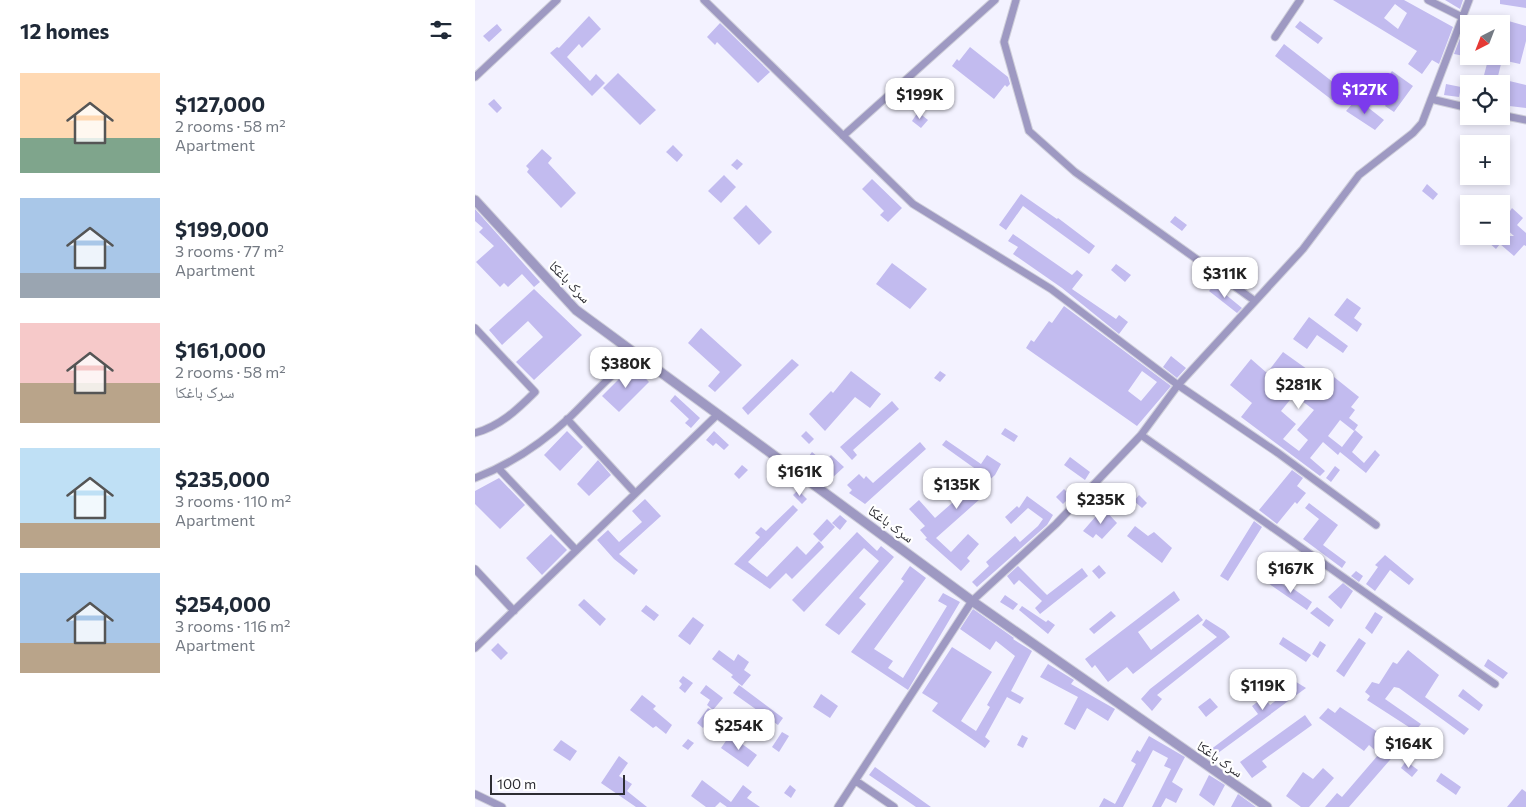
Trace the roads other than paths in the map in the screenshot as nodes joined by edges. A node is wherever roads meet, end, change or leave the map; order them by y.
1 (557, 0) edge
2 (704, 0) edge
3 (995, 0) edge
4 (1016, 0) edge
5 (1300, 0) edge
6 (1428, 0) edge
7 (1469, 0) edge
8 (1463, 15) edge
9 (1460, 16) edge
10 (1460, 22) edge
11 (1275, 38) dead end
12 (475, 77) edge
13 (1431, 99) junction
14 (1460, 106) edge
15 (1510, 117) edge
16 (1526, 120) edge
17 (843, 136) junction
18 (475, 200) edge
19 (1255, 301) junction
20 (475, 328) edge
21 (637, 356) junction
22 (1177, 385) junction
23 (718, 414) junction
24 (567, 419) junction
25 (475, 433) edge
26 (1141, 435) junction
27 (499, 469) junction
28 (475, 478) edge
29 (635, 493) junction
30 (1376, 526) dead end
31 (577, 550) junction
32 (475, 569) edge
33 (972, 601) junction
34 (514, 611) junction
35 (475, 648) edge
36 (1495, 684) dead end
37 (856, 780) junction
38 (475, 794) edge
39 (502, 807) edge
40 (838, 807) edge
41 (894, 807) edge
42 (1267, 807) edge

1 - 12 street
2 - 17 street
3 - 17 street
4 - 19 street
5 - 11 street
6 - 9 street
7 - 8 street
10 - 13 street
13 - 14 street
13 - 19 street
15 - 16 street
17 - 22 street
18 - 21 street, سرک باغکا
19 - 22 street
20 - 25 street
21 - 23 street, سرک باغکا
21 - 24 street
22 - 26 street
22 - 30 street
23 - 29 street
23 - 33 street, سرک باغکا
24 - 27 street
24 - 29 street
26 - 33 street
26 - 36 street
27 - 28 street
27 - 31 street
29 - 31 street
31 - 34 street
32 - 34 street
33 - 37 street
33 - 42 street, سرک باغکا
34 - 35 street
37 - 40 street
37 - 41 street
38 - 39 street

